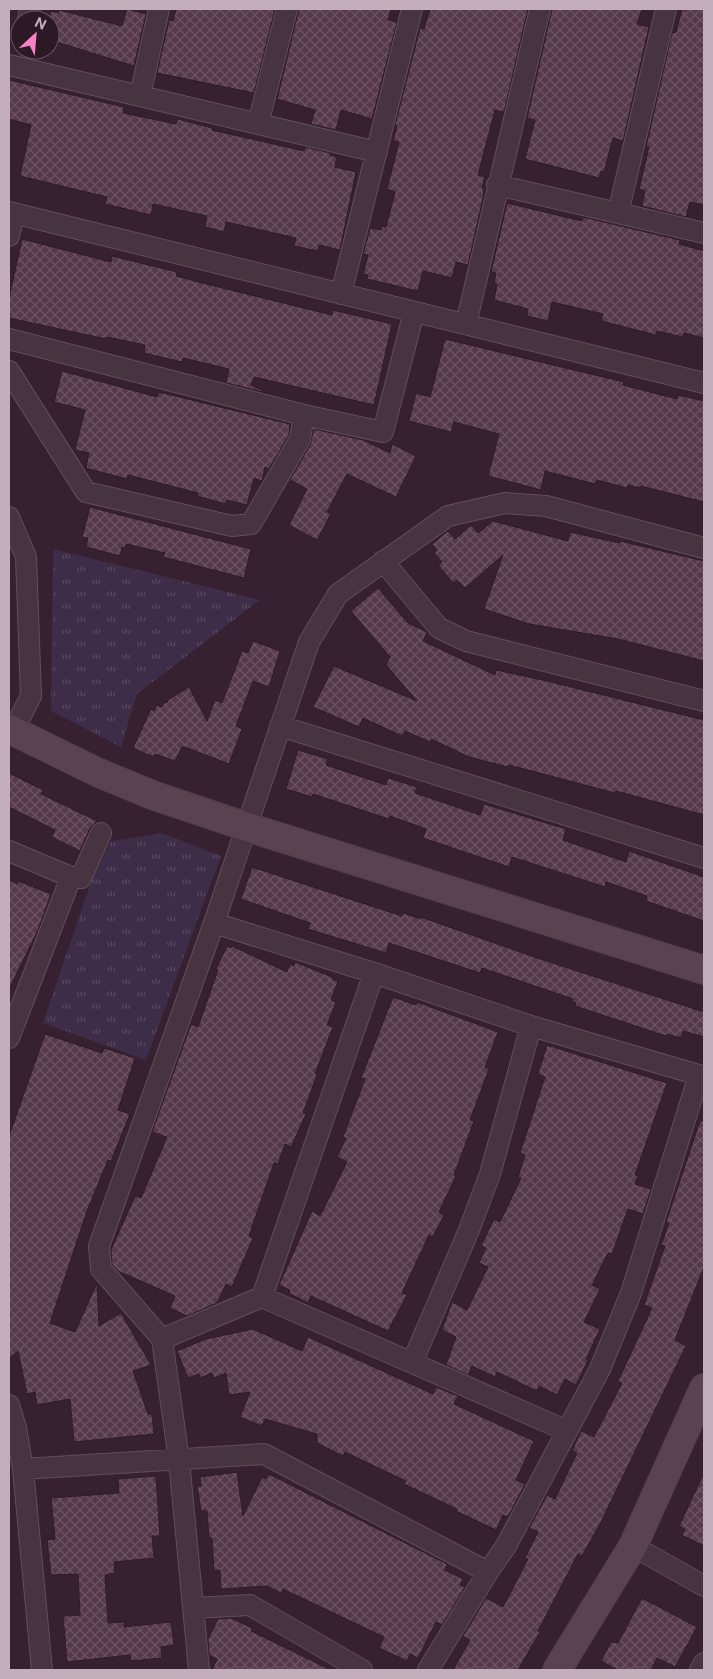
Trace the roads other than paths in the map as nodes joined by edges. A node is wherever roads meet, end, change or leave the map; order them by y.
1 (159, 9) edge
2 (287, 9) edge
3 (412, 9) edge
4 (540, 9) edge
5 (666, 9) edge
6 (15, 61) edge
7 (140, 96) junction
8 (258, 124) junction
9 (376, 152) junction
10 (497, 185) junction
11 (12, 213) edge
12 (618, 213) junction
13 (704, 233) edge
14 (9, 236) edge
15 (341, 294) junction
16 (414, 312) junction
17 (466, 324) junction
18 (9, 340) edge
19 (9, 371) edge
20 (704, 383) edge
21 (304, 415) junction
22 (9, 517) edge
23 (704, 548) edge
24 (383, 561) junction
25 (704, 700) edge
26 (280, 726) junction
27 (11, 730) edge
28 (247, 827) junction
29 (101, 833) dead end
30 (9, 850) edge
31 (704, 858) edge
32 (71, 877) junction
33 (214, 923) junction
34 (704, 970) edge
35 (374, 973) junction
36 (13, 1016) edge
37 (531, 1026) junction
38 (9, 1038) edge
39 (262, 1297) junction
40 (162, 1338) junction
41 (412, 1363) junction
42 (704, 1388) edge
43 (9, 1404) edge
44 (565, 1430) junction
45 (179, 1460) junction
46 (23, 1468) junction
47 (633, 1546) junction
48 (488, 1572) junction
49 (704, 1586) edge
50 (193, 1608) junction
51 (704, 1663) edge
52 (42, 1670) edge
53 (199, 1670) edge
54 (362, 1670) edge
55 (428, 1670) edge
56 (557, 1670) edge
57 (700, 1670) edge

1 - 7 street
2 - 8 street
3 - 9 street
4 - 10 street
5 - 12 street
6 - 7 street
7 - 8 street
8 - 9 street
9 - 15 street
10 - 12 street
10 - 17 street
11 - 14 street
11 - 15 street
12 - 13 street
15 - 16 street
16 - 17 street
16 - 21 street
17 - 20 street
18 - 21 street
19 - 21 street
22 - 27 street
23 - 24 street
24 - 25 street
24 - 26 street
26 - 28 street
26 - 31 street
27 - 28 street
28 - 33 street
28 - 34 street
29 - 32 street
30 - 32 street
32 - 36 street
33 - 35 street
33 - 40 street
35 - 37 street
35 - 39 street
36 - 38 street
37 - 41 street
37 - 44 street
39 - 40 street
39 - 41 street
40 - 45 street
41 - 44 street
42 - 47 street
43 - 46 street
44 - 48 street
45 - 46 street
45 - 48 street
45 - 50 street
46 - 52 street
47 - 49 street
47 - 56 street
48 - 55 street
50 - 53 street
50 - 54 street
51 - 57 street

